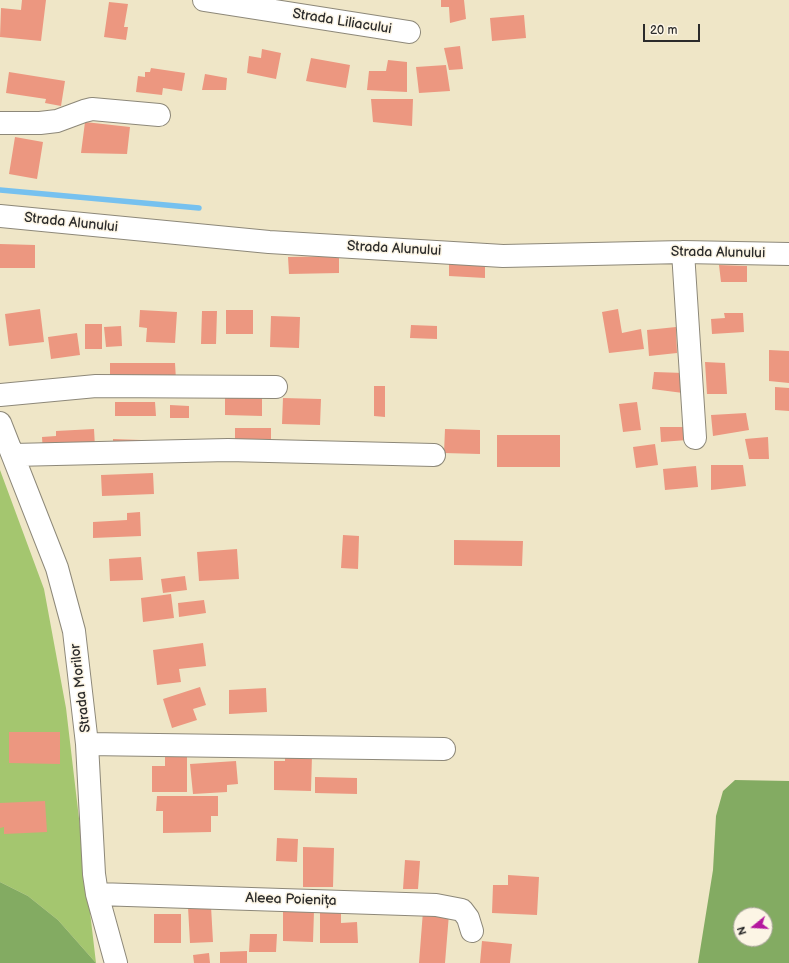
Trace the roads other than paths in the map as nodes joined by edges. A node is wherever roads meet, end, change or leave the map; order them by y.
1 (204, 0) edge
2 (409, 32) dead end
3 (159, 115) dead end
4 (0, 124) edge
5 (0, 216) edge
6 (683, 252) junction
7 (789, 254) edge
8 (276, 387) dead end
9 (0, 395) edge
10 (0, 423) edge
11 (695, 438) dead end
12 (434, 455) dead end
13 (13, 456) junction
14 (87, 744) junction
15 (444, 749) dead end
16 (97, 894) junction
17 (472, 931) dead end
18 (116, 963) edge

1 - 2 street, Strada Liliacului
3 - 4 street
5 - 6 street, Strada Alunului
6 - 7 street, Strada Alunului
6 - 11 street
8 - 9 street
10 - 13 street, Strada Morilor
12 - 13 street
13 - 14 street, Strada Morilor
14 - 15 street
14 - 16 street, Strada Morilor
16 - 17 street, Aleea Poienița
16 - 18 street, Strada Morilor

